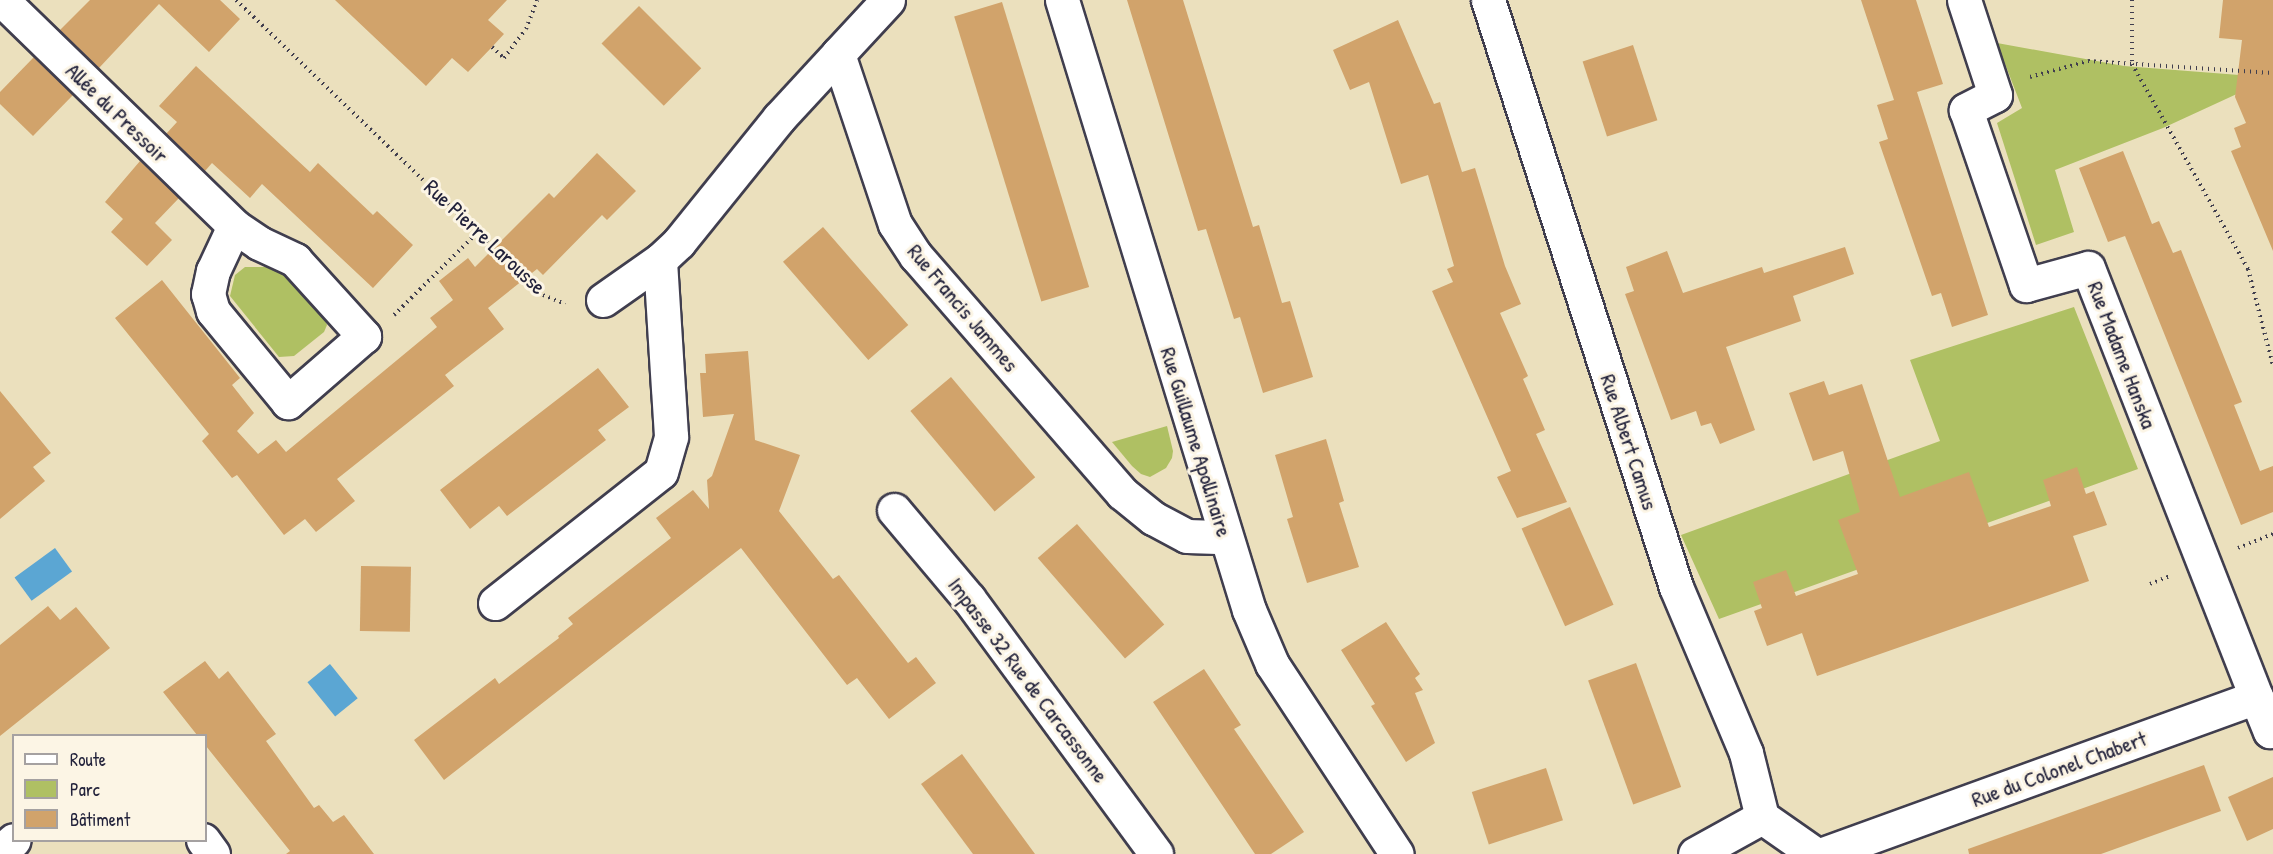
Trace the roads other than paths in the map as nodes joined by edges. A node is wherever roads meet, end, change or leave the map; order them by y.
1 (2, 0) edge
2 (888, 0) edge
3 (1062, 0) edge
4 (1488, 0) edge
5 (1964, 0) edge
6 (838, 54) junction
7 (234, 226) junction
8 (660, 260) junction
9 (603, 300) road end
10 (894, 510) dead end
11 (1225, 537) junction
12 (495, 603) dead end
13 (2256, 697) junction
14 (2273, 730) edge
15 (1762, 816) junction
16 (12, 842) edge
17 (204, 842) edge
18 (0, 852) edge
19 (213, 854) edge
20 (1156, 854) edge
21 (1397, 854) edge
22 (1695, 854) edge
23 (1815, 854) edge
24 (1823, 854) edge

1 - 7 street, Allée du Pressoir
2 - 6 street
3 - 11 street, Rue Guillaume Apollinaire
4 - 15 street, Rue Albert Camus
5 - 13 street, Rue Madame Hanska
6 - 8 street
6 - 11 street, Rue Francis Jammes
7 - 7 street, Allée du Pressoir
8 - 9 street
8 - 12 street
10 - 20 street, Impasse 32 Rue de Carcassonne
11 - 21 street, Rue Guillaume Apollinaire
13 - 14 street
13 - 24 street, Rue du Colonel Chabert
15 - 22 street
15 - 23 street
16 - 18 street
17 - 19 street

